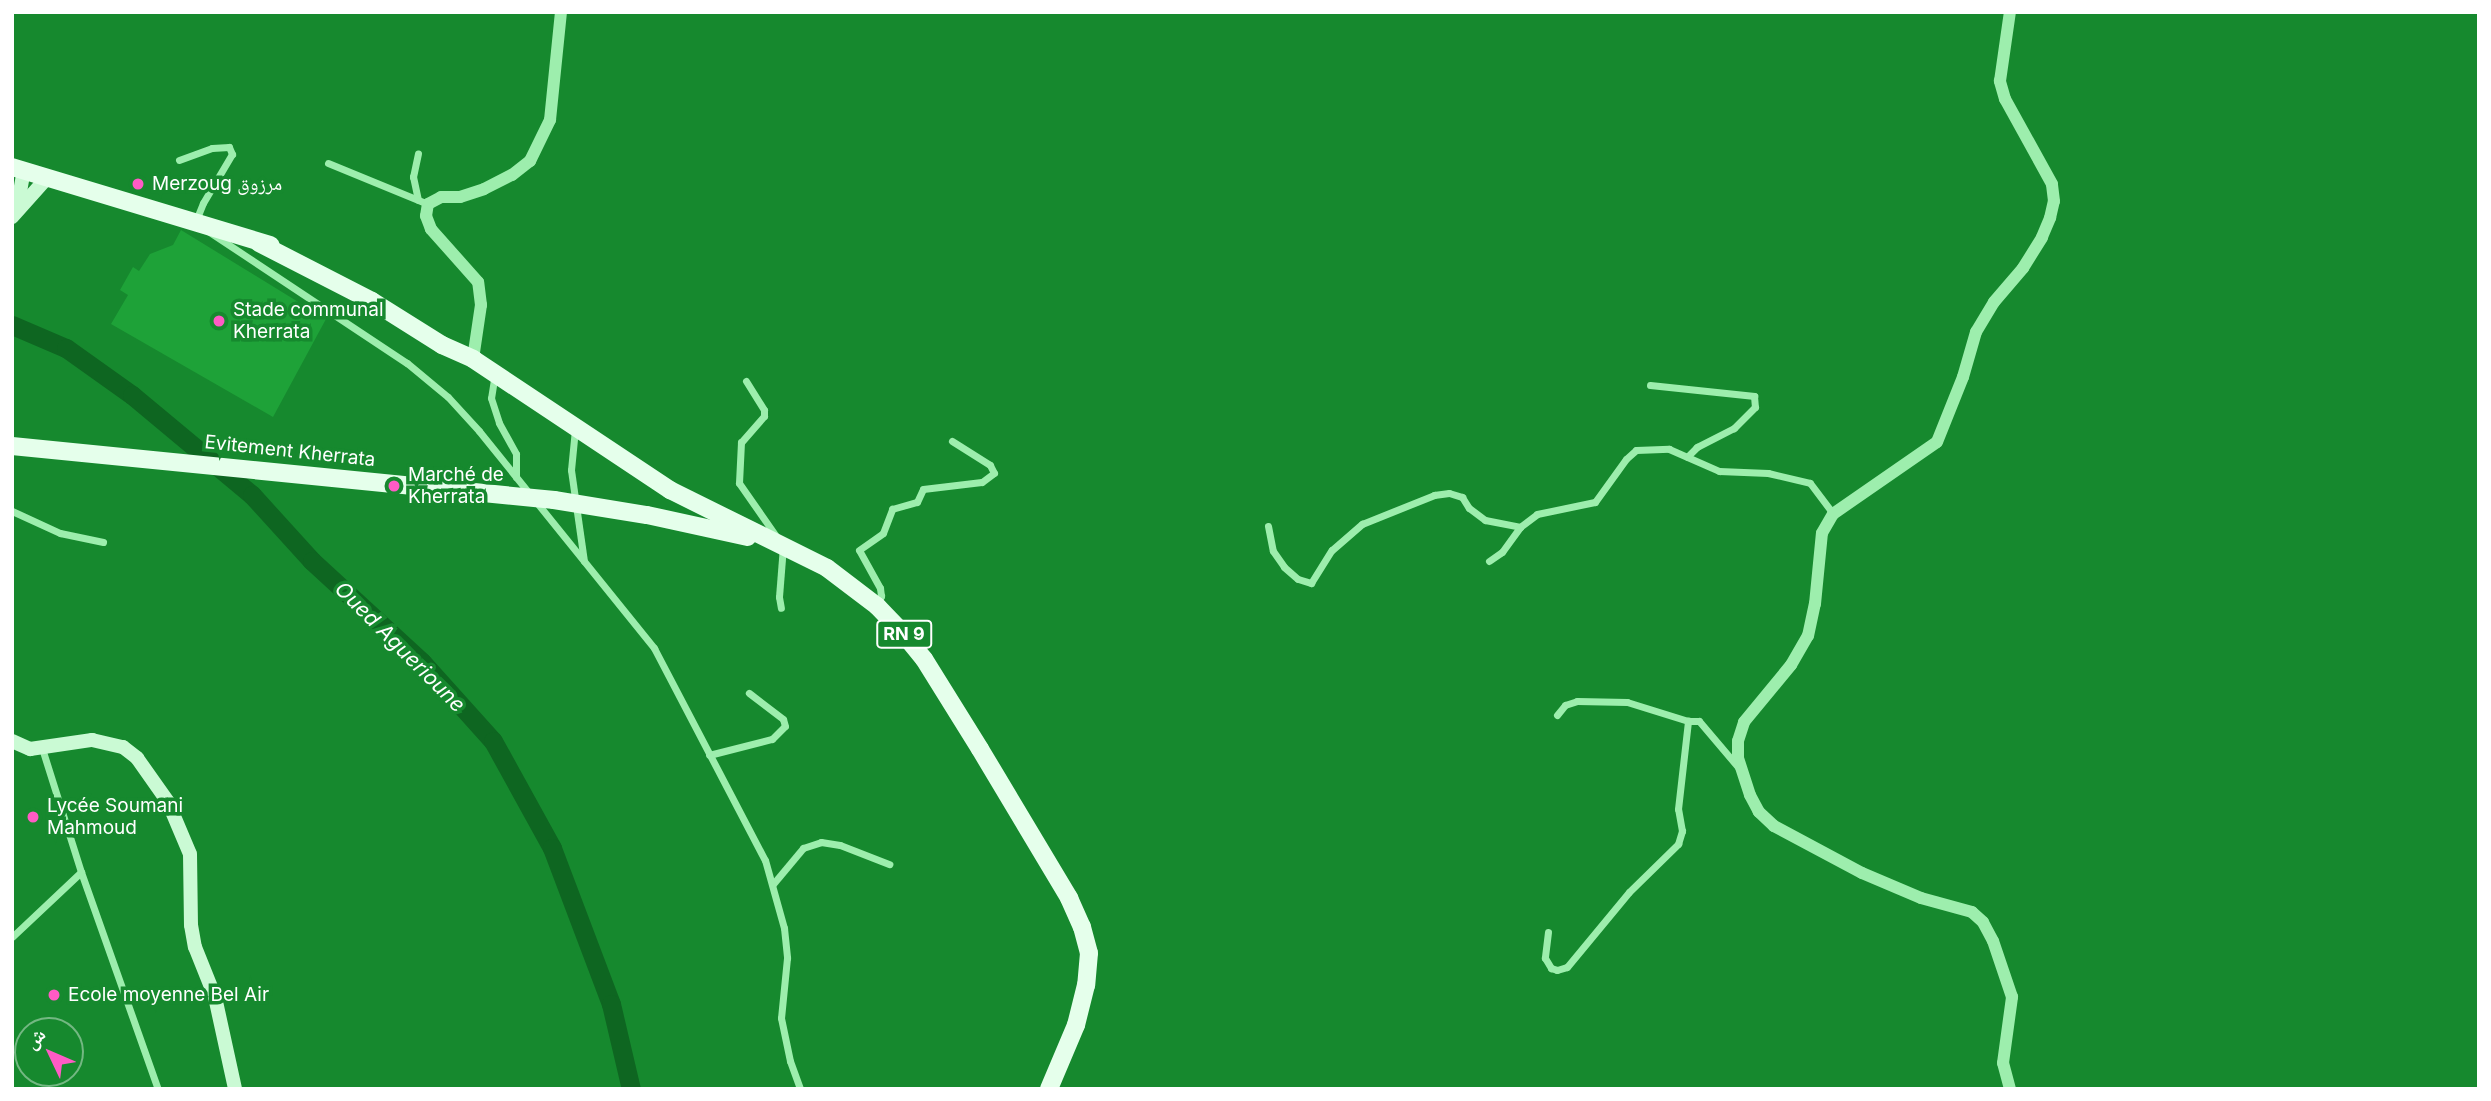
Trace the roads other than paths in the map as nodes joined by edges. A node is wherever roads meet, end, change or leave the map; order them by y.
1 (561, 12) edge
2 (2010, 12) edge
3 (418, 154) dead end
4 (179, 160) dead end
5 (328, 163) dead end
6 (18, 169) edge
7 (46, 178) junction
8 (423, 202) junction
9 (14, 209) edge
10 (199, 225) junction
11 (473, 359) junction
12 (495, 372) junction
13 (746, 381) dead end
14 (1650, 385) dead end
15 (575, 429) junction
16 (952, 441) dead end
17 (12, 446) edge
18 (1687, 457) junction
19 (516, 477) junction
20 (12, 511) edge
21 (1833, 514) junction
22 (1268, 526) dead end
23 (1520, 527) junction
24 (103, 542) dead end
25 (776, 544) junction
26 (1489, 561) dead end
27 (584, 562) junction
28 (877, 606) junction
29 (781, 608) dead end
30 (749, 693) dead end
31 (1557, 715) dead end
32 (1688, 721) junction
33 (12, 741) edge
34 (42, 748) junction
35 (709, 755) junction
36 (1743, 773) junction
37 (889, 864) dead end
38 (81, 872) junction
39 (773, 884) junction
40 (1548, 932) dead end
41 (12, 937) edge
42 (158, 1089) edge
43 (235, 1089) edge
44 (800, 1089) edge
45 (1049, 1089) edge
46 (2010, 1089) edge

1 - 8 street
2 - 21 street
3 - 8 street
4 - 10 street
5 - 8 street
6 - 7 main road, RN 9
6 - 9 main road
7 - 9 main road
7 - 10 main road, RN 9
8 - 11 street
10 - 11 main road, RN 9
10 - 19 street
11 - 12 main road, RN 9
12 - 15 main road, RN 9
12 - 19 street
13 - 25 street
14 - 18 street
15 - 25 main road, RN 9
15 - 27 street
16 - 28 street
17 - 25 main road, Evitement Kherrata
18 - 21 street
18 - 23 street
19 - 27 street
20 - 24 street
21 - 36 street
22 - 23 street
23 - 26 street
25 - 28 main road, RN 9
25 - 29 street
27 - 35 street
28 - 45 main road, RN 9
30 - 35 street
31 - 32 street
32 - 36 street
32 - 40 street
33 - 34 main road
34 - 38 street
34 - 43 main road
35 - 39 street
36 - 46 street
37 - 39 street
38 - 41 street
38 - 42 street
39 - 44 street

